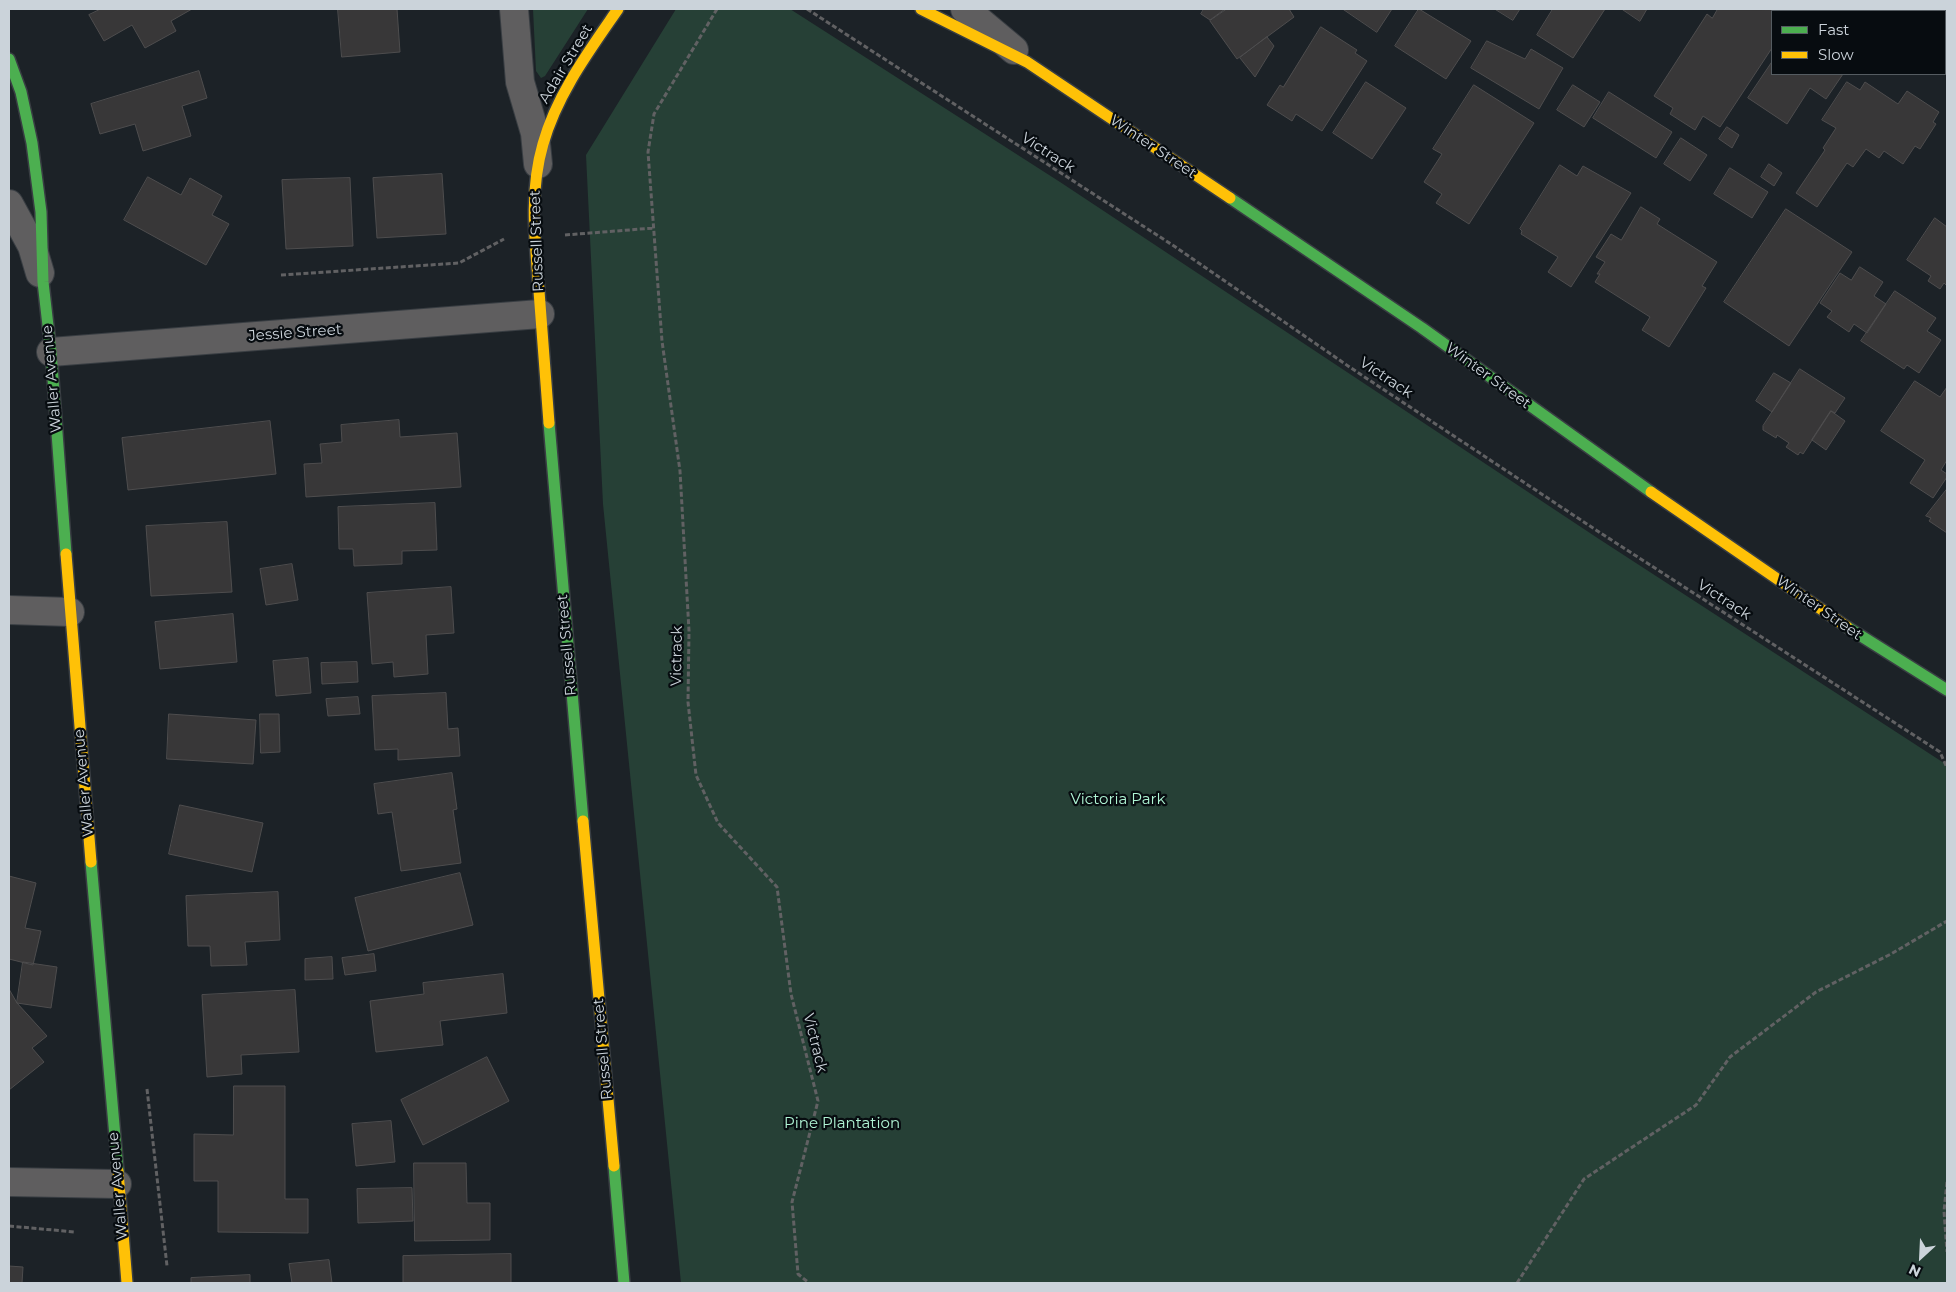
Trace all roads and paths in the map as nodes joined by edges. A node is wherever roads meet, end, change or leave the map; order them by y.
1 (514, 9) edge
2 (618, 9) edge
3 (717, 9) edge
4 (806, 9) edge
5 (921, 9) edge
6 (965, 9) edge
7 (9, 59) edge
8 (1027, 62) junction
9 (538, 166) junction
10 (9, 204) edge
11 (654, 228) junction
12 (534, 236) junction
13 (281, 275) dead end
14 (42, 282) junction
15 (540, 314) junction
16 (51, 352) junction
17 (9, 610) edge
18 (70, 612) junction
19 (1947, 690) edge
20 (1940, 752) junction
21 (1947, 756) edge
22 (1947, 768) edge
23 (1947, 920) edge
24 (147, 1089) dead end
25 (9, 1182) edge
26 (1947, 1182) edge
27 (117, 1184) junction
28 (9, 1226) edge
29 (75, 1232) dead end
30 (1947, 1252) edge
31 (167, 1266) dead end
32 (127, 1283) edge
33 (624, 1283) edge
34 (809, 1283) edge
35 (1518, 1283) edge

1 - 9 street, Russell Street
2 - 9 street, Adair Street
3 - 11 path, Victrack
4 - 20 path, Victrack
5 - 8 street, Winter Street
6 - 8 street, Winter Street
7 - 14 street, Waller Avenue
8 - 19 street, Winter Street
9 - 12 street, Russell Street
10 - 14 street, Waller Avenue
11 - 12 path
11 - 34 path, Victrack
12 - 13 path
12 - 15 street, Russell Street
14 - 16 street, Waller Avenue
15 - 16 street, Jessie Street
15 - 33 street, Russell Street
16 - 18 street, Waller Avenue
17 - 18 street
18 - 27 street, Waller Avenue
20 - 21 path, Victrack
20 - 22 path
23 - 35 path
24 - 31 path
25 - 27 street
26 - 30 path
27 - 32 street, Waller Avenue
28 - 29 path

